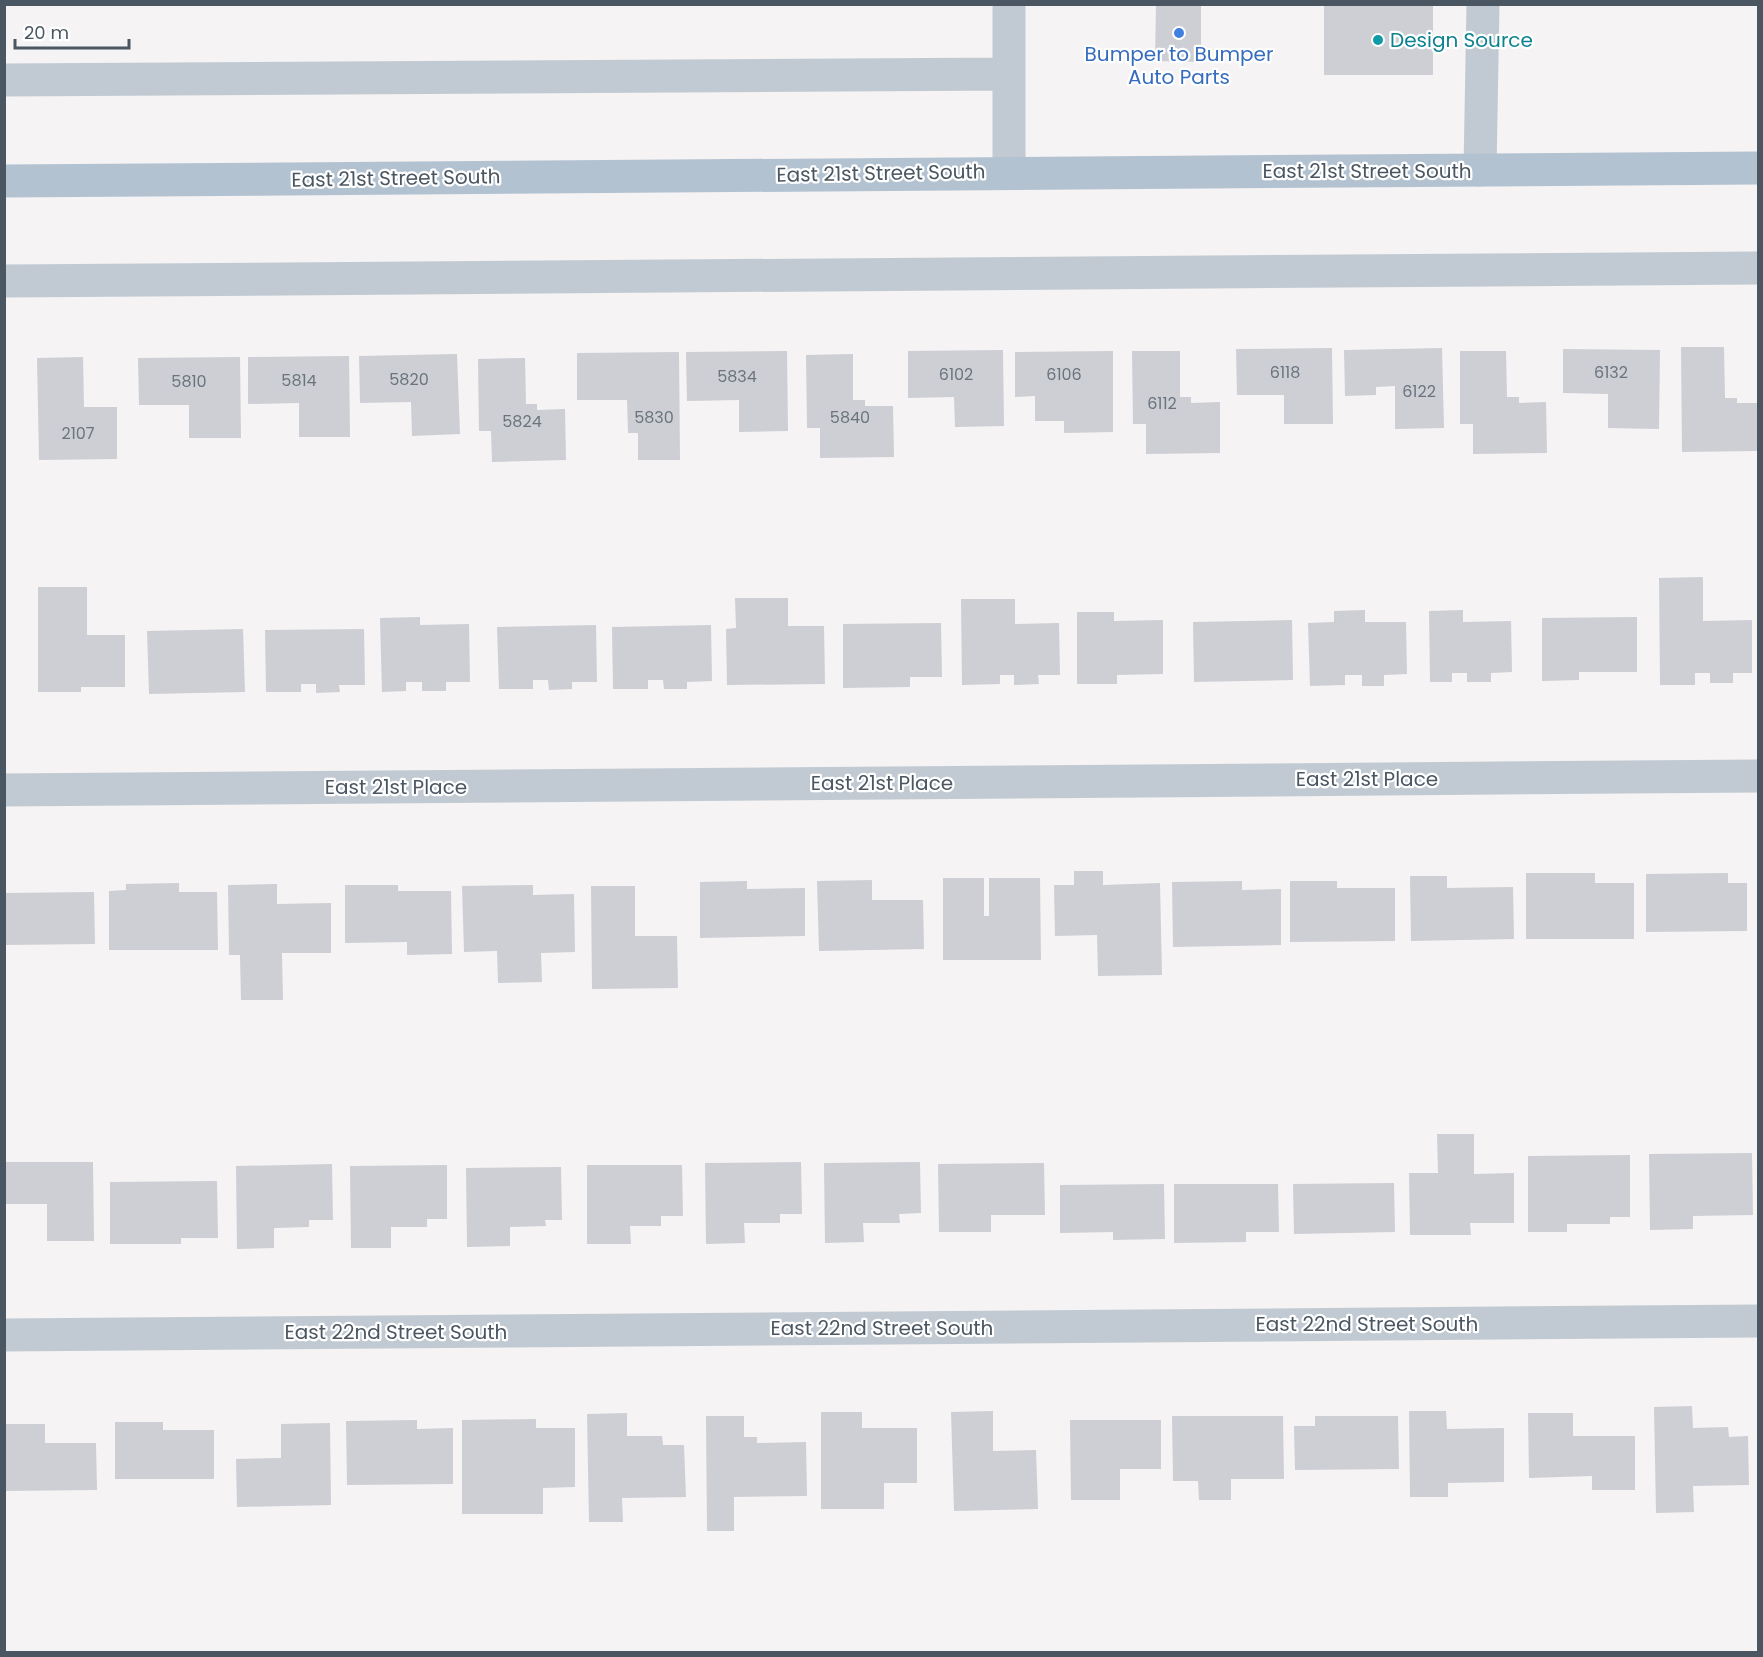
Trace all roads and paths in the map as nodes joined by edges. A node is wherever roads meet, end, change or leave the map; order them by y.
1 (1009, 4) edge
2 (1483, 4) edge
3 (1009, 74) junction
4 (4, 80) edge
5 (1758, 168) edge
6 (1480, 170) junction
7 (1009, 172) junction
8 (4, 181) edge
9 (1758, 268) edge
10 (4, 281) edge
11 (1758, 776) edge
12 (4, 790) edge
13 (1758, 1321) edge
14 (4, 1335) edge

1 - 3 street
2 - 6 street
3 - 4 street
3 - 7 street
5 - 6 main road, East 21st Street South
6 - 7 main road, East 21st Street South
7 - 8 main road, East 21st Street South
9 - 10 street
11 - 12 street, East 21st Place
13 - 14 street, East 22nd Street South

